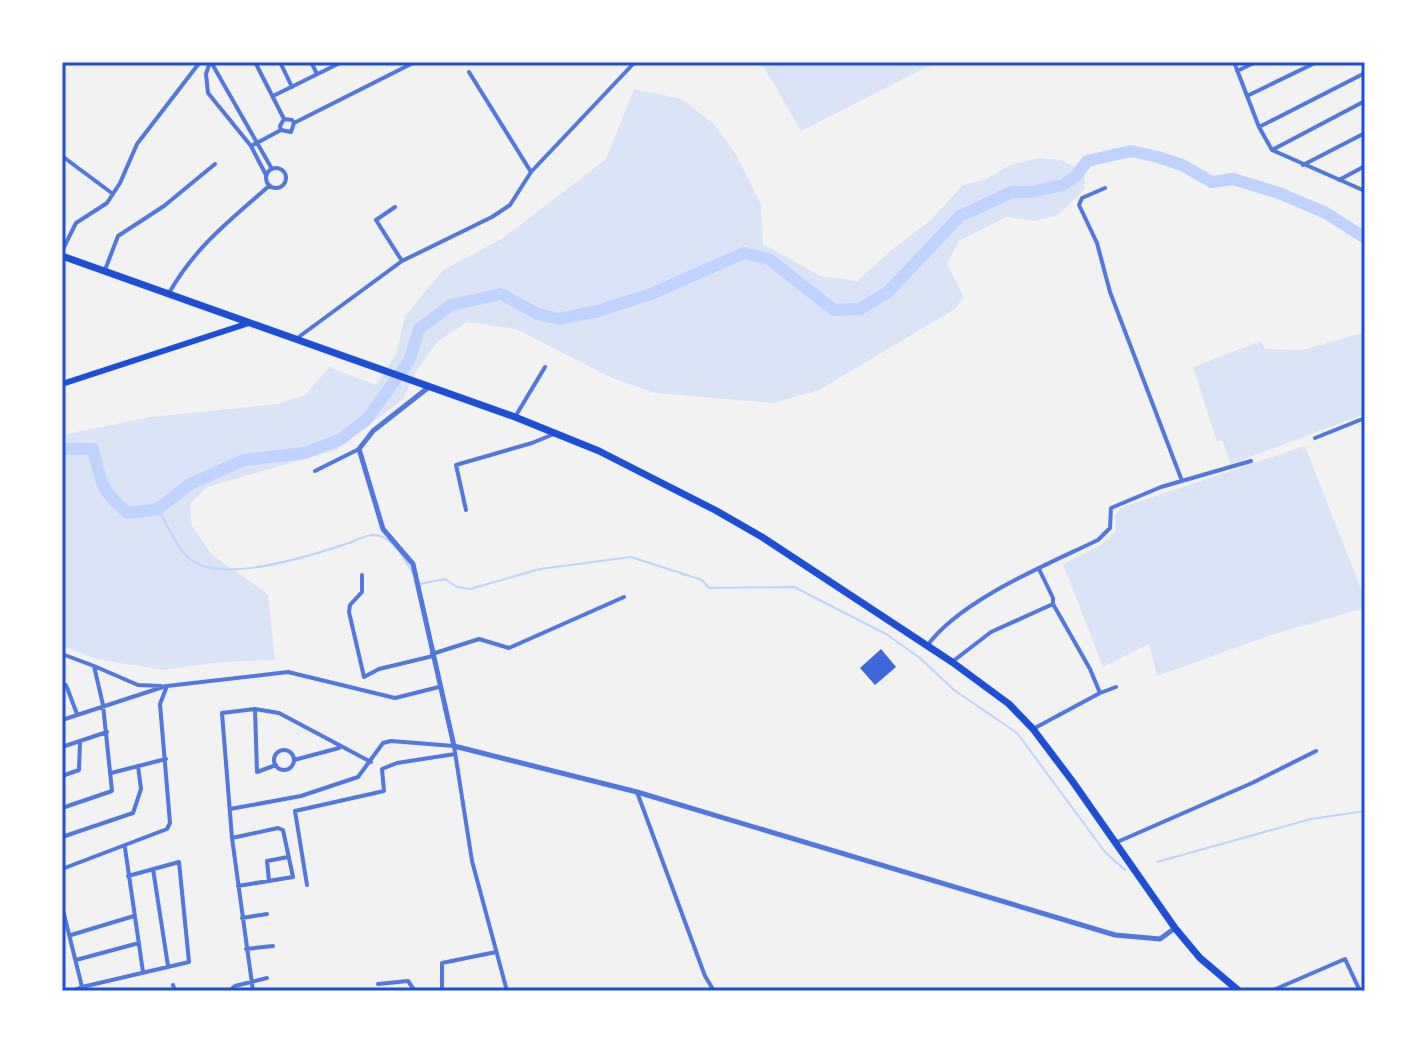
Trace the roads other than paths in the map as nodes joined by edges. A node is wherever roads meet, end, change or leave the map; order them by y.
1 (200, 62) edge
2 (211, 62) edge
3 (255, 62) edge
4 (280, 62) edge
5 (311, 62) edge
6 (342, 62) edge
7 (415, 62) edge
8 (635, 62) edge
9 (1234, 62) edge
10 (1256, 62) edge
11 (1317, 62) edge
12 (1237, 71) junction
13 (469, 72) dead end
14 (1365, 73) edge
15 (317, 74) junction
16 (292, 87) junction
17 (273, 96) junction
18 (1247, 96) junction
19 (1365, 101) edge
20 (284, 119) junction
21 (294, 123) junction
22 (1259, 127) junction
23 (281, 130) junction
24 (1365, 133) edge
25 (257, 142) junction
26 (251, 146) junction
27 (1272, 150) junction
28 (62, 156) edge
29 (215, 164) dead end
30 (1303, 165) junction
31 (1365, 166) edge
32 (272, 169) junction
33 (531, 172) junction
34 (266, 175) junction
35 (1339, 180) junction
36 (269, 186) junction
37 (1105, 188) dead end
38 (1365, 191) edge
39 (113, 194) junction
40 (395, 207) dead end
41 (62, 254) edge
42 (402, 261) junction
43 (104, 272) junction
44 (167, 295) junction
45 (249, 323) junction
46 (296, 339) junction
47 (545, 367) dead end
48 (62, 384) edge
49 (425, 385) junction
50 (515, 417) junction
51 (1365, 418) edge
52 (555, 433) junction
53 (1315, 438) dead end
54 (359, 449) junction
55 (1251, 461) dead end
56 (315, 471) dead end
57 (1182, 481) junction
58 (466, 510) dead end
59 (1039, 569) junction
60 (362, 575) dead end
61 (624, 597) dead end
62 (1053, 604) junction
63 (927, 646) junction
64 (62, 654) edge
65 (432, 655) junction
66 (952, 662) junction
67 (94, 666) junction
68 (62, 684) edge
69 (167, 686) junction
70 (439, 687) junction
71 (1116, 687) dead end
72 (1100, 693) junction
73 (103, 705) junction
74 (255, 709) junction
75 (77, 714) junction
76 (62, 720) edge
77 (1033, 729) junction
78 (107, 732) junction
79 (80, 741) junction
80 (62, 747) edge
81 (342, 747) junction
82 (455, 750) junction
83 (1316, 751) dead end
84 (166, 759) junction
85 (294, 760) junction
86 (371, 762) junction
87 (276, 765) junction
88 (138, 766) junction
89 (111, 773) junction
90 (62, 776) edge
91 (637, 792) junction
92 (62, 808) edge
93 (230, 809) junction
94 (62, 837) edge
95 (232, 838) junction
96 (1115, 843) junction
97 (125, 847) junction
98 (289, 857) junction
99 (62, 869) edge
100 (153, 869) junction
101 (128, 876) junction
102 (269, 881) junction
103 (307, 885) dead end
104 (238, 886) junction
105 (62, 906) edge
106 (267, 914) dead end
107 (134, 916) junction
108 (242, 918) junction
109 (1175, 928) junction
110 (70, 935) junction
111 (139, 943) junction
112 (273, 946) dead end
113 (246, 949) junction
114 (496, 952) junction
115 (76, 960) junction
116 (168, 966) junction
117 (143, 972) junction
118 (267, 978) dead end
119 (251, 982) junction
120 (378, 984) dead end
121 (173, 985) dead end
122 (82, 987) junction
123 (72, 991) edge
124 (175, 991) edge
125 (229, 991) edge
126 (253, 991) edge
127 (415, 991) edge
128 (438, 991) edge
129 (507, 991) edge
130 (714, 991) edge
131 (1239, 991) edge
132 (1271, 991) edge
133 (1360, 991) edge

1 - 39 street
2 - 25 street
2 - 26 street
3 - 17 street
4 - 16 street
5 - 15 street
6 - 15 street
7 - 21 street
8 - 33 street
9 - 12 street
10 - 12 street
11 - 18 street
12 - 18 street
13 - 33 street
14 - 22 street
15 - 16 street
16 - 17 street
17 - 20 street
18 - 22 street
19 - 27 street
20 - 21 street
20 - 23 street
21 - 23 street
22 - 27 street
23 - 25 street
24 - 30 street
25 - 26 street
25 - 32 street
26 - 34 street
27 - 30 street
28 - 39 street
29 - 43 street
30 - 35 street
31 - 35 street
32 - 34 street
32 - 36 street
33 - 42 street
34 - 36 street
35 - 38 street
36 - 44 street
37 - 57 street
39 - 41 street
40 - 42 street
41 - 43 highway
42 - 46 street
43 - 44 highway
44 - 45 highway
45 - 46 highway
45 - 48 main road
46 - 49 highway
47 - 50 street
49 - 50 highway
49 - 54 street
50 - 52 highway
51 - 53 street
52 - 58 street
52 - 63 highway
54 - 56 street
54 - 65 street
55 - 57 street
57 - 59 street
59 - 62 street
59 - 63 street
60 - 65 street
61 - 65 street
62 - 66 street
62 - 72 street
63 - 66 highway
64 - 67 street
65 - 70 street
66 - 77 highway
67 - 69 street
67 - 73 street
68 - 75 street
69 - 70 street
69 - 73 street
69 - 84 street
70 - 82 street
71 - 72 street
72 - 77 street
73 - 75 street
73 - 78 street
74 - 81 street
74 - 87 street
74 - 93 street
75 - 76 street
77 - 96 highway
78 - 79 street
78 - 89 street
79 - 80 street
79 - 90 street
81 - 85 street
81 - 86 street
82 - 86 street
82 - 91 street
82 - 103 street
82 - 114 street
83 - 96 street
84 - 88 street
84 - 97 street
85 - 87 street
85 - 87 street
86 - 93 street
88 - 89 street
88 - 94 street
89 - 92 street
91 - 109 street
91 - 130 street
93 - 95 street
95 - 98 street
95 - 104 street
96 - 109 highway
97 - 99 street
97 - 101 street
98 - 102 street
98 - 102 street
100 - 101 street
100 - 116 street
100 - 116 street
101 - 107 street
102 - 104 street
104 - 108 street
105 - 110 street
106 - 108 street
107 - 110 street
107 - 111 street
108 - 113 street
109 - 131 highway
110 - 115 street
111 - 115 street
111 - 117 street
112 - 113 street
113 - 119 street
114 - 128 street
114 - 129 street
115 - 122 street
116 - 117 street
117 - 122 street
118 - 119 street
119 - 125 street
119 - 126 street
120 - 127 street
121 - 124 street
122 - 123 street
132 - 133 street

